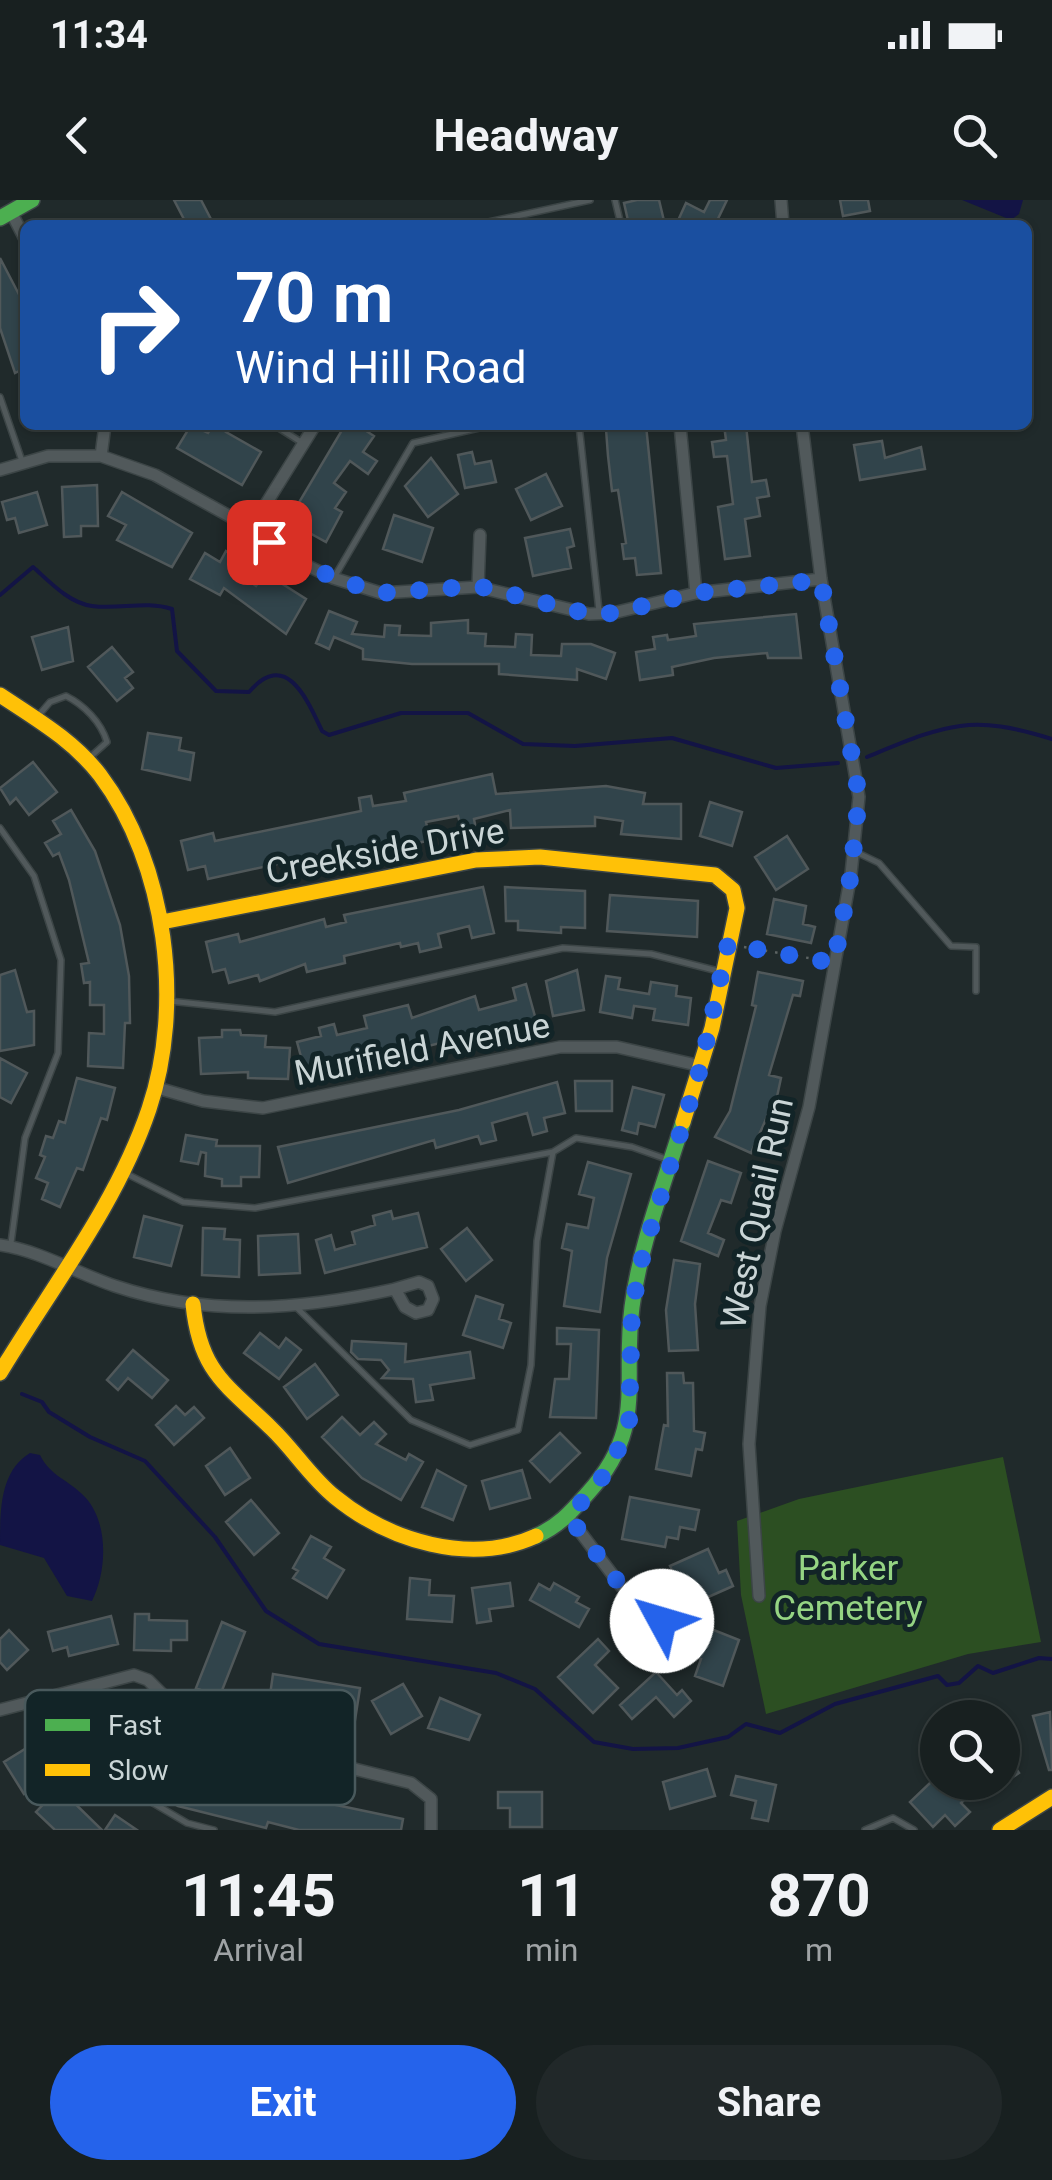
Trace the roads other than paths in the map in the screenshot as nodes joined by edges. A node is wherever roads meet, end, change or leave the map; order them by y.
1 (32, 200) edge
2 (590, 200) edge
3 (5, 215) edge
4 (498, 220) edge
5 (0, 398) edge
6 (105, 430) edge
7 (282, 430) edge
8 (313, 430) edge
9 (471, 430) edge
10 (580, 430) edge
11 (680, 430) edge
12 (803, 430) edge
13 (306, 445) junction
14 (101, 456) junction
15 (22, 464) junction
16 (0, 470) edge
17 (251, 528) junction
18 (480, 535) dead end
19 (333, 578) junction
20 (821, 580) junction
21 (478, 586) junction
22 (696, 593) junction
23 (600, 614) junction
24 (0, 695) edge
25 (35, 719) junction
26 (85, 760) junction
27 (0, 828) edge
28 (854, 851) junction
29 (162, 922) junction
30 (722, 972) junction
31 (976, 991) dead end
32 (166, 1000) junction
33 (701, 1066) junction
34 (154, 1087) junction
35 (553, 1152) junction
36 (673, 1162) junction
37 (120, 1171) junction
38 (5, 1246) edge
39 (64, 1266) junction
40 (394, 1289) dead end
41 (193, 1304) junction
42 (297, 1308) junction
43 (0, 1372) edge
44 (569, 1517) junction
45 (627, 1594) dead end
46 (760, 1596) dead end
47 (74, 1690) edge
48 (159, 1690) edge
49 (25, 1703) edge
50 (0, 1710) edge
51 (355, 1769) edge
52 (1052, 1796) edge
53 (157, 1805) edge
54 (214, 1830) edge
55 (431, 1830) edge
56 (864, 1830) edge
57 (914, 1830) edge
58 (1000, 1830) edge

1 - 3 street
2 - 4 lane
5 - 15 lane
6 - 14 street
7 - 13 lane
8 - 13 street
9 - 19 lane
10 - 23 lane
11 - 22 street
12 - 20 street, West Quail Run
13 - 17 street
14 - 15 street
14 - 17 street
15 - 16 street
17 - 19 street
18 - 21 street
19 - 21 street
20 - 22 street
20 - 28 street, West Quail Run
21 - 23 street
22 - 23 street
24 - 25 street
25 - 26 street
25 - 26 lane
26 - 29 street
27 - 38 lane
28 - 31 lane
28 - 46 street, West Quail Run
29 - 30 street, Creekside Drive
29 - 32 street
30 - 32 lane
30 - 33 street
32 - 34 street
33 - 34 street, Murifield Avenue
33 - 36 street
34 - 37 street
35 - 36 lane
35 - 37 lane
35 - 42 lane
36 - 44 street
37 - 39 street
38 - 39 street
39 - 41 street
39 - 43 street
40 - 42 street
41 - 42 street
41 - 44 street
44 - 45 street
47 - 48 street
49 - 50 street
51 - 55 street
52 - 58 street
53 - 54 lane
56 - 57 lane

